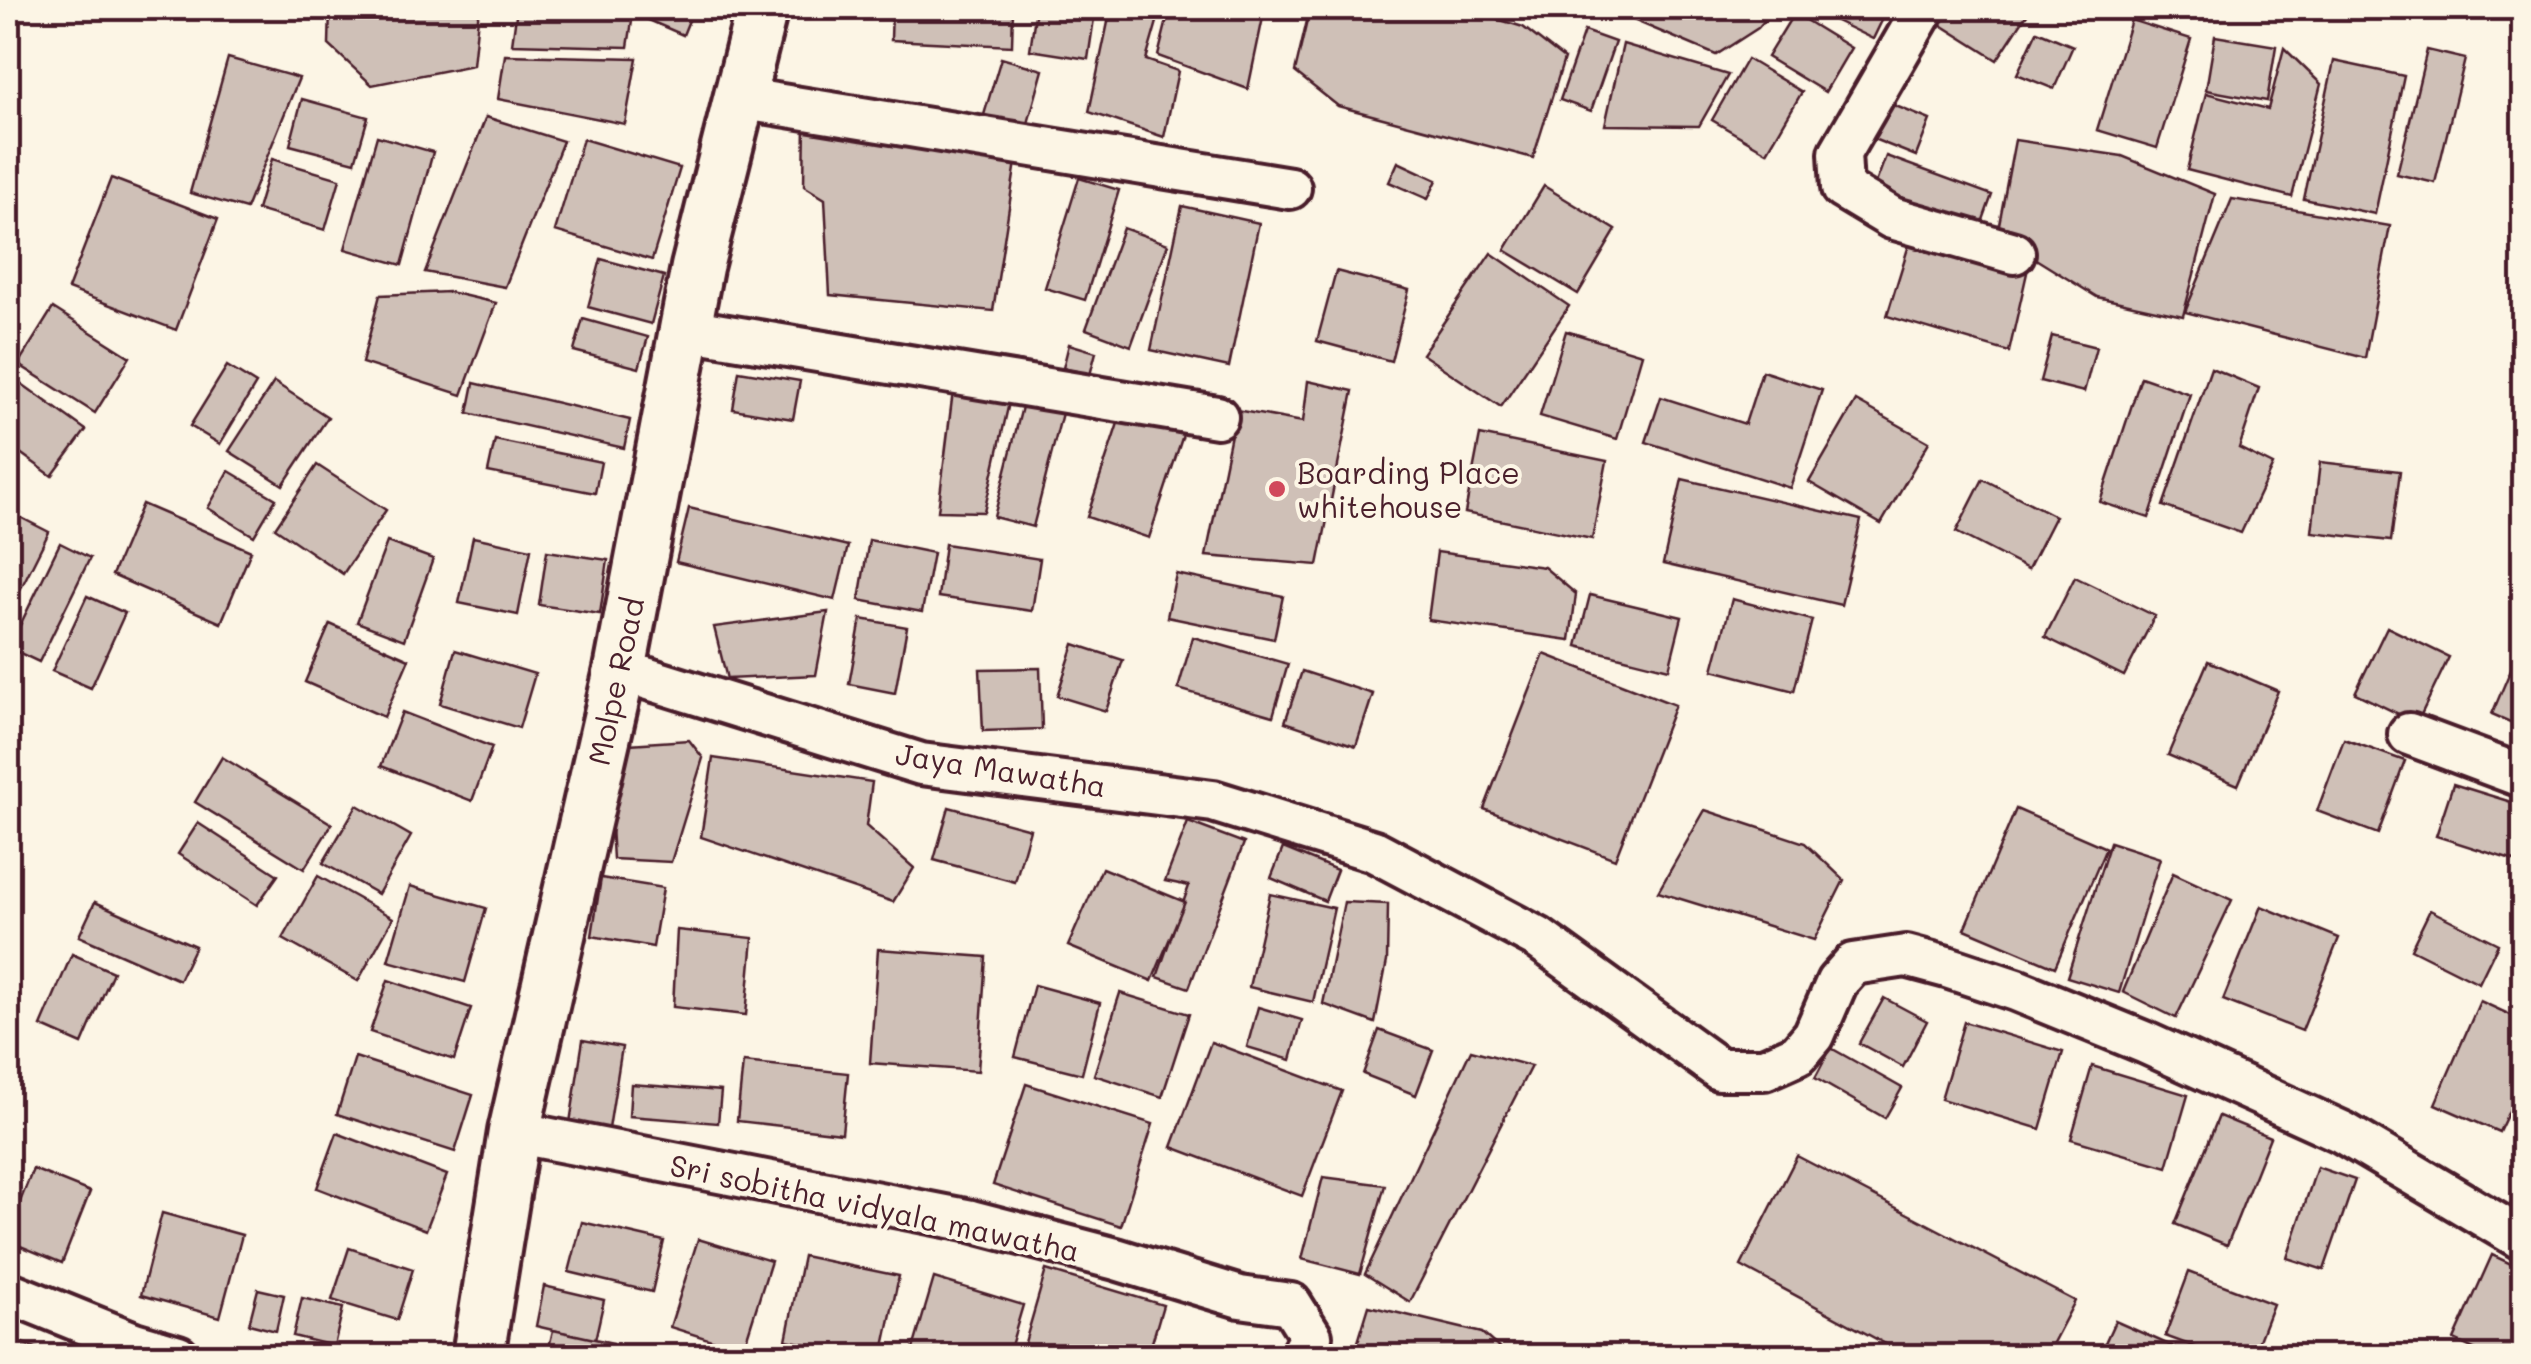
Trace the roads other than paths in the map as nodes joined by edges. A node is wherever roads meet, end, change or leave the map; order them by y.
1 (762, 8) edge
2 (1924, 8) edge
3 (740, 98) junction
4 (1290, 188) dead end
5 (2014, 253) dead end
6 (685, 329) junction
7 (1217, 417) dead end
8 (620, 670) junction
9 (2409, 734) dead end
10 (2524, 778) edge
11 (514, 1132) junction
12 (2524, 1240) edge
13 (8, 1292) edge
14 (178, 1356) edge
15 (478, 1356) edge
16 (1300, 1356) edge

1 - 3 street, Molpe Road
2 - 5 street
3 - 4 street
3 - 6 street, Molpe Road
6 - 7 street
6 - 8 street, Molpe Road
8 - 11 street, Molpe Road
8 - 12 street, Jaya Mawatha
9 - 10 street
11 - 15 street, Molpe Road
11 - 16 street, Sri sobitha vidyala mawatha
13 - 14 street

